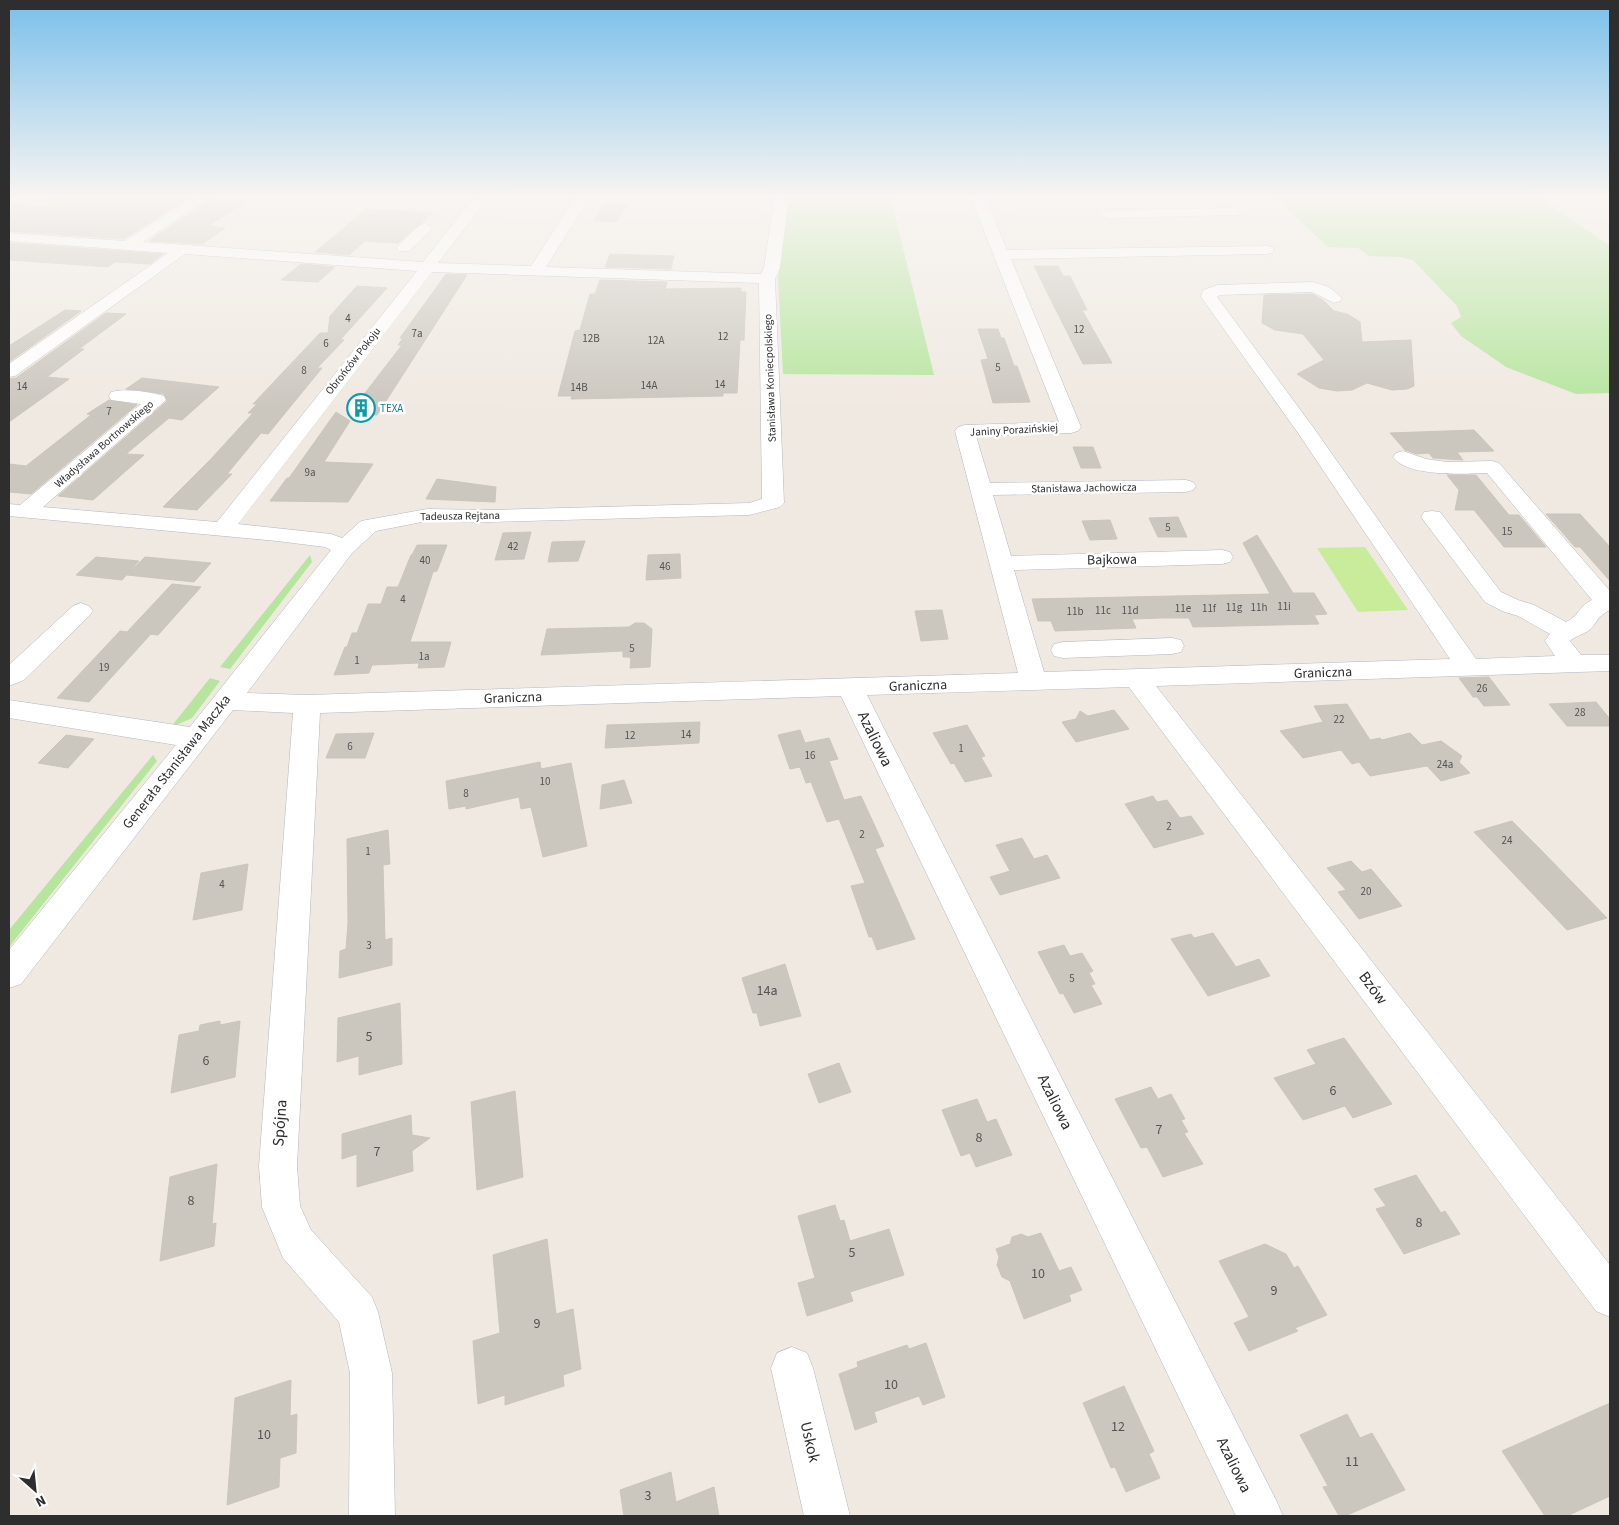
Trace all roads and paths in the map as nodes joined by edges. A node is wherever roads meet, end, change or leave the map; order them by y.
1 (159, 266) edge
2 (416, 266) edge
3 (539, 266) edge
4 (772, 266) edge
5 (1006, 266) edge
6 (427, 267) junction
7 (535, 272) junction
8 (767, 279) junction
9 (1334, 298) dead end
10 (9, 372) edge
11 (118, 396) dead end
12 (1404, 457) dead end
13 (1186, 486) dead end
14 (982, 489) junction
15 (773, 503) joint
16 (17, 511) edge
17 (1432, 517) dead end
18 (224, 528) junction
19 (344, 548) junction
20 (1222, 557) dead end
21 (1002, 563) junction
22 (81, 611) dead end
23 (1565, 632) junction
24 (1172, 646) dead end
25 (1063, 650) dead end
26 (1610, 663) edge
27 (1575, 665) junction
28 (1469, 668) junction
29 (9, 677) edge
30 (1136, 678) junction
31 (1031, 682) junction
32 (850, 688) junction
33 (226, 701) junction
34 (307, 704) junction
35 (9, 710) edge
36 (197, 738) junction
37 (9, 974) edge
38 (1610, 1297) edge
39 (792, 1368) dead end
40 (372, 1516) edge
41 (827, 1516) edge
42 (1260, 1516) edge

1 - 10 street
2 - 6 street
3 - 7 street
4 - 8 street, Stanisława Koniecpolskiego
5 - 14 street, Janiny Porazińskiej
6 - 7 street
6 - 18 street, Obrońców Pokoju
7 - 8 street
8 - 15 street, Stanisława Koniecpolskiego
9 - 28 street
11 - 16 street, Władysława Bortnowskiego
12 - 23 street
13 - 14 street, Stanisława Jachowicza
14 - 21 street, Janiny Porazińskiej
15 - 19 street, Tadeusza Rejtana
16 - 18 street
17 - 23 street
18 - 19 street
19 - 33 street, Generała Stanisława Maczka
20 - 21 street, Bajkowa
21 - 31 street, Janiny Porazińskiej
22 - 29 street
23 - 27 street
24 - 25 street
26 - 27 street, Graniczna
27 - 28 street, Graniczna
28 - 30 street, Graniczna
30 - 31 street, Graniczna
30 - 38 street, Bzów
31 - 32 street, Graniczna
32 - 34 street, Graniczna
32 - 42 street, Azaliowa
33 - 34 street, Graniczna
33 - 36 street, Generała Stanisława Maczka
34 - 40 street, Spójna
35 - 36 street
36 - 37 street, Generała Stanisława Maczka
39 - 41 street, Uskok

